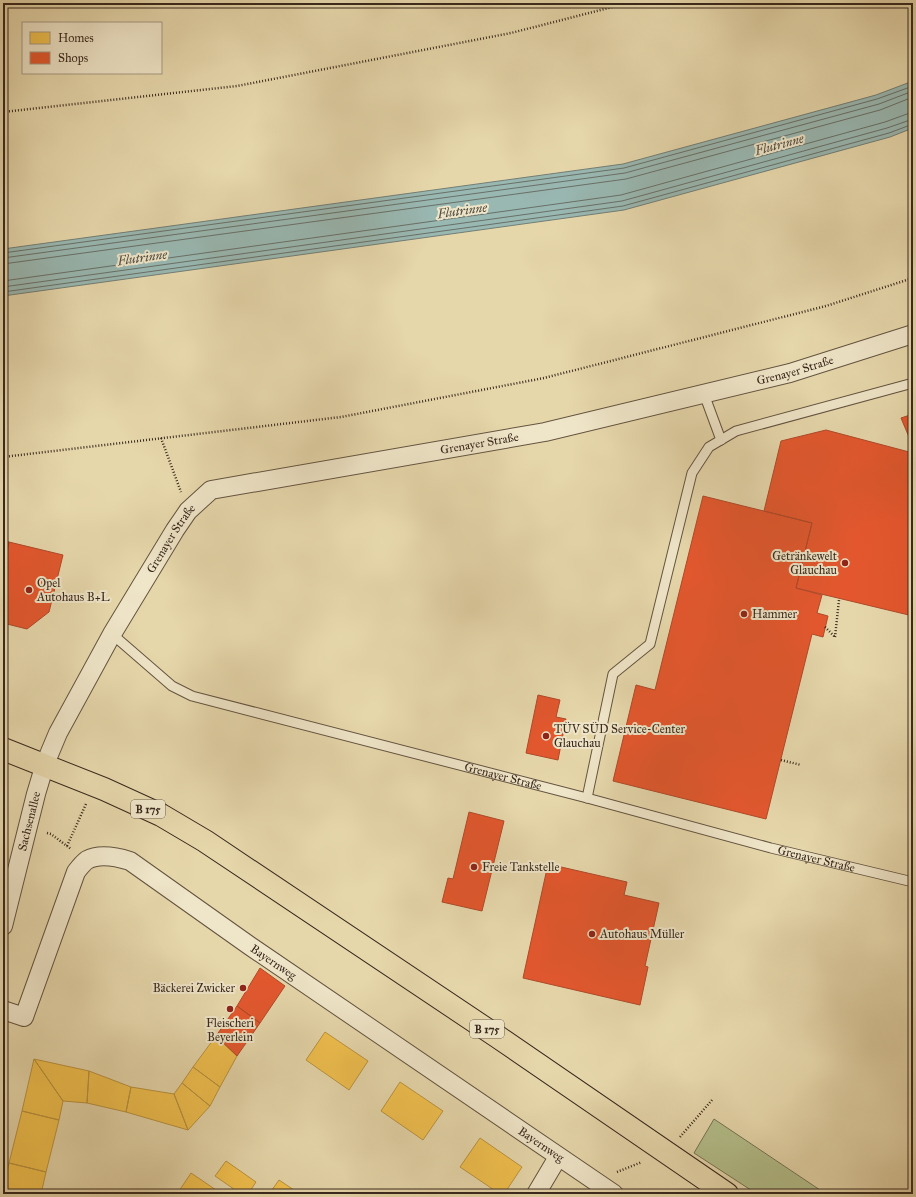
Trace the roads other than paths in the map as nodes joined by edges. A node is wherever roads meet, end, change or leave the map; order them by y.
1 (913, 334) edge
2 (913, 383) edge
3 (704, 394) junction
4 (721, 440) junction
5 (112, 634) junction
6 (3, 749) edge
7 (45, 764) junction
8 (587, 798) junction
9 (913, 882) edge
10 (3, 926) edge
11 (3, 1010) edge
12 (558, 1157) junction
13 (536, 1194) edge
14 (614, 1194) edge
15 (727, 1194) edge

1 - 3 street, Grenayer Straße
2 - 4 lane
3 - 4 lane
3 - 5 street, Grenayer Straße
4 - 8 lane
5 - 7 street, Grenayer Straße
5 - 8 lane, Grenayer Straße
6 - 7 main road, B 175
7 - 10 street, Sachsenallee
7 - 15 main road, B 175
8 - 9 lane, Grenayer Straße
11 - 12 street, Bayernweg
12 - 13 street
12 - 14 street, Bayernweg

